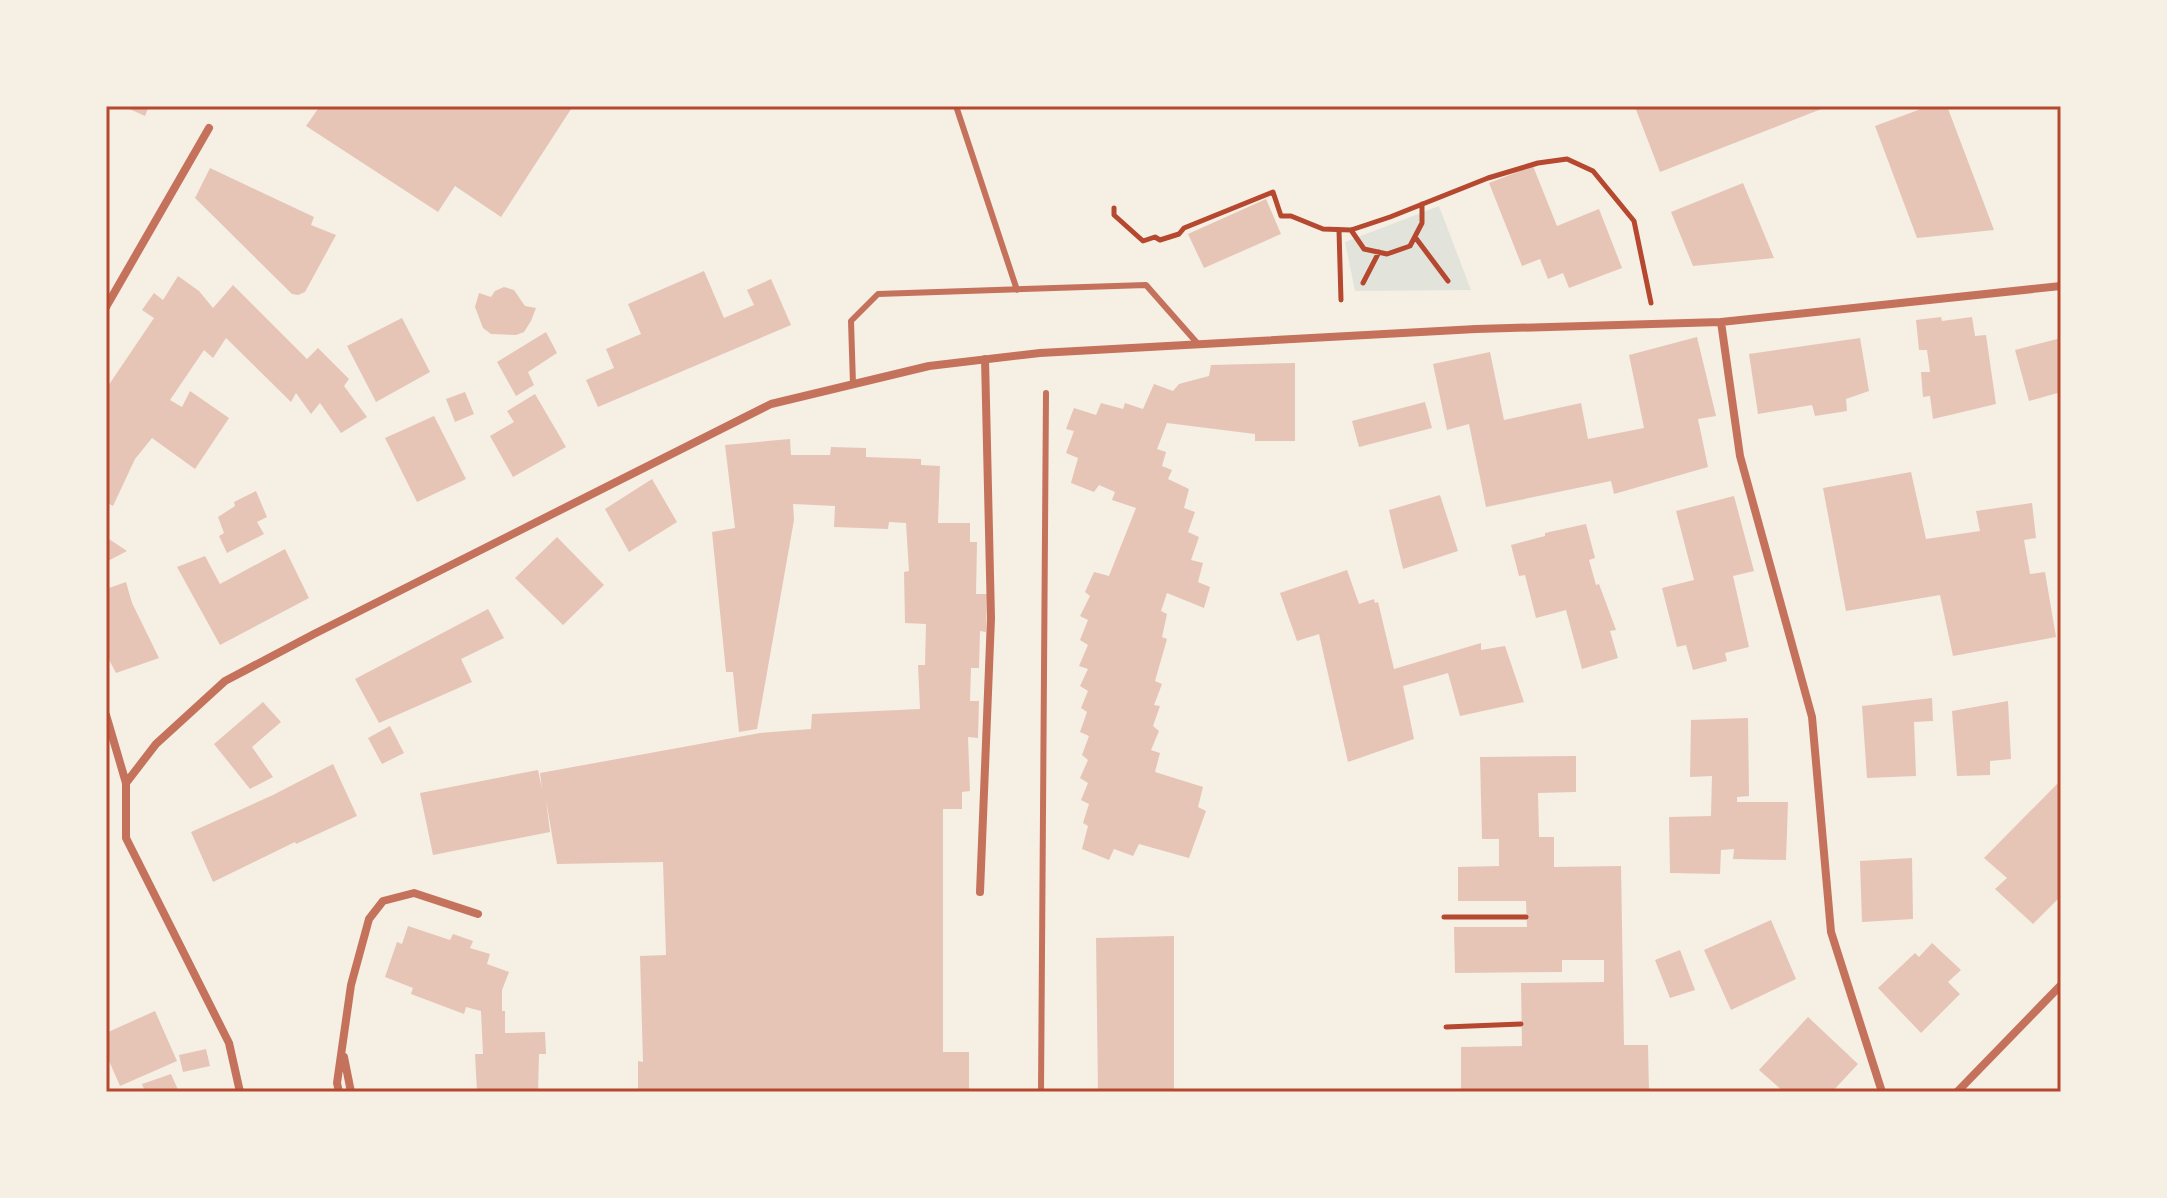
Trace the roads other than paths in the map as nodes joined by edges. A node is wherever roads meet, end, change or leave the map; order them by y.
1 (956, 106) edge
2 (209, 128) dead end
3 (2061, 286) edge
4 (1017, 290) junction
5 (106, 307) edge
6 (1721, 322) junction
7 (1198, 344) junction
8 (985, 359) junction
9 (853, 384) junction
10 (1046, 393) dead end
11 (106, 715) edge
12 (126, 783) junction
13 (980, 892) dead end
14 (478, 914) dead end
15 (2061, 985) edge
16 (343, 1050) junction
17 (240, 1092) edge
18 (339, 1092) edge
19 (351, 1092) edge
20 (1041, 1092) edge
21 (1882, 1092) edge
22 (1957, 1092) edge

1 - 4 lane
2 - 5 street
3 - 6 street
4 - 7 lane
4 - 9 lane
6 - 7 street
6 - 21 street
7 - 8 street
8 - 9 street
8 - 13 street
9 - 12 street
10 - 20 lane
11 - 12 street
12 - 17 street
14 - 16 street
15 - 22 street
16 - 18 street
16 - 19 street

